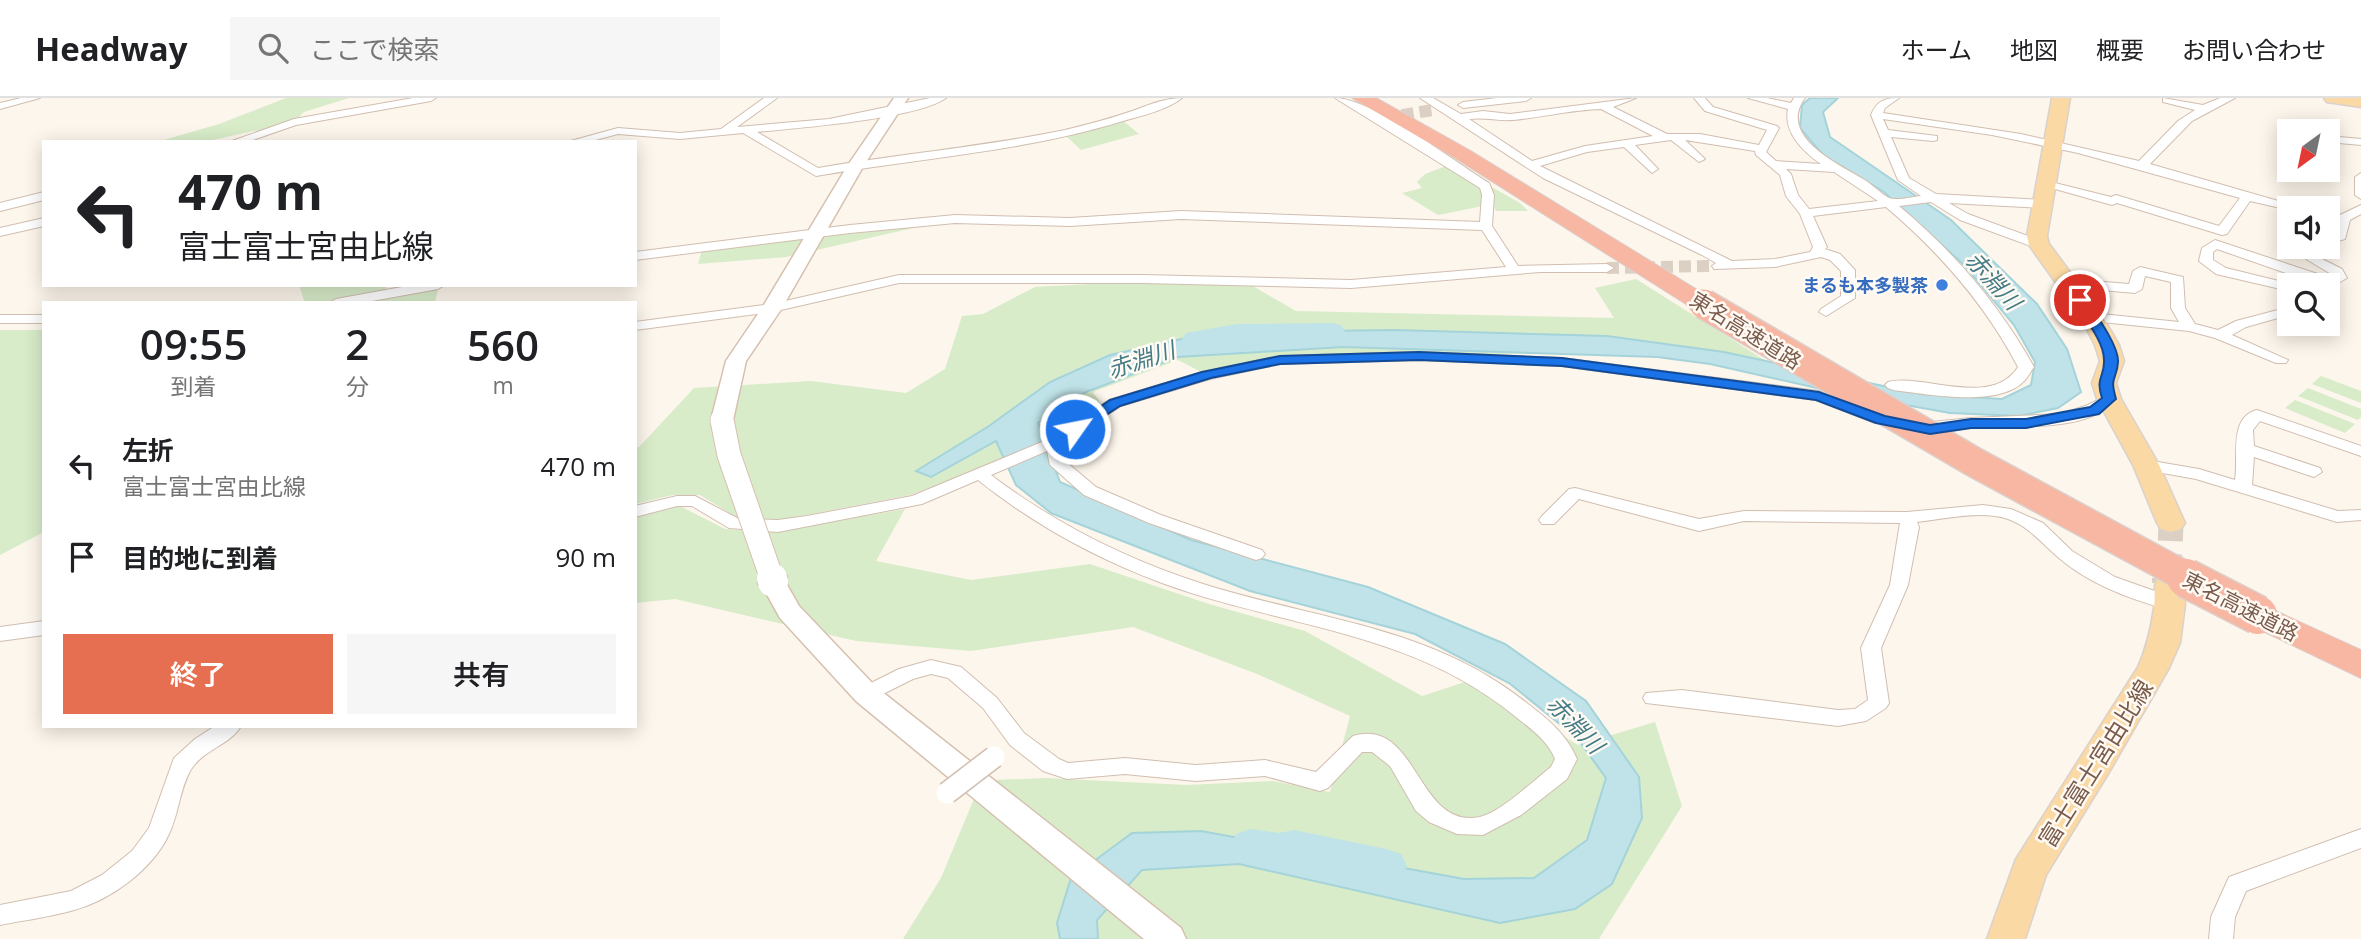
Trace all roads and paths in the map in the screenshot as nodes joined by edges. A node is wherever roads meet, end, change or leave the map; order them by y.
1 (35, 98) edge
2 (431, 98) edge
3 (772, 98) edge
4 (941, 98) edge
5 (1177, 98) edge
6 (1340, 98) edge
7 (1362, 98) edge
8 (1388, 98) edge
9 (1425, 98) tunnel mouth
10 (1526, 98) edge
11 (1631, 98) edge
12 (1699, 98) edge
13 (1753, 98) edge
14 (1894, 98) edge
15 (2061, 98) edge
16 (2169, 98) edge
17 (2230, 98) edge
18 (2333, 98) edge
19 (2356, 101) edge
20 (1797, 102) edge
21 (897, 104) edge
22 (0, 106) edge
23 (1603, 106) junction
24 (1445, 108) junction
25 (2202, 108) junction
26 (1433, 110) tunnel mouth
27 (1876, 115) junction
28 (1462, 117) junction
29 (1979, 128) junction
30 (747, 131) junction
31 (724, 133) junction
32 (1882, 133) junction
33 (1670, 137) junction
34 (1933, 138) dead end
35 (240, 140) edge
36 (581, 140) edge
37 (2340, 140) edge
38 (2361, 142) edge
39 (1627, 143) junction
40 (2054, 143) junction
41 (1975, 146) dead end
42 (1763, 149) junction
43 (1699, 159) dead end
44 (857, 164) junction
45 (1773, 164) junction
46 (1531, 165) junction
47 (2140, 165) junction
48 (1653, 169) dead end
49 (1838, 169) junction
50 (2361, 177) edge
51 (2046, 192) junction
52 (2361, 195) edge
53 (42, 196) edge
54 (1934, 198) junction
55 (2246, 198) junction
56 (1888, 204) junction
57 (2277, 204) edge
58 (0, 207) edge
59 (2361, 209) edge
60 (2102, 211) dead end
61 (1806, 213) junction
62 (2340, 217) edge
63 (2344, 218) junction
64 (42, 222) edge
65 (2361, 222) edge
66 (1486, 226) junction
67 (0, 232) edge
68 (815, 234) junction
69 (2340, 236) edge
70 (2039, 245) junction
71 (1817, 251) junction
72 (637, 256) edge
73 (2314, 259) edge
74 (1729, 265) junction
75 (1710, 266) tunnel mouth
76 (1607, 268) tunnel mouth
77 (1515, 271) junction
78 (2289, 273) edge
79 (2338, 273) edge
80 (2067, 283) junction
81 (2277, 284) edge
82 (427, 287) edge
83 (1708, 298) junction
84 (347, 301) edge
85 (772, 308) junction
86 (1826, 312) dead end
87 (2277, 315) edge
88 (2092, 317) junction
89 (0, 319) edge
90 (42, 319) edge
91 (637, 326) edge
92 (2190, 327) junction
93 (2220, 335) junction
94 (2281, 360) dead end
95 (1893, 385) dead end
96 (1973, 393) junction
97 (2109, 399) junction
98 (1973, 419) junction
99 (1055, 442) junction
100 (2245, 448) junction
101 (2361, 451) edge
102 (2146, 465) junction
103 (988, 471) junction
104 (2314, 472) dead end
105 (2243, 486) junction
106 (637, 511) edge
107 (2361, 515) edge
108 (1907, 518) junction
109 (1548, 520) dead end
110 (2171, 523) tunnel mouth
111 (1256, 554) dead end
112 (2169, 593) joint
113 (2265, 607) junction
114 (42, 628) edge
115 (0, 634) edge
116 (2361, 641) edge
117 (2361, 665) edge
118 (866, 694) junction
119 (1653, 698) dead end
120 (228, 728) edge
121 (1017, 739) junction
122 (947, 793) dead end
123 (2361, 838) edge
124 (0, 915) edge
125 (1169, 939) edge
126 (2006, 939) edge
127 (2221, 939) edge

1 - 22 street
2 - 35 street
3 - 31 street
4 - 21 street
5 - 44 street
6 - 66 street
7 - 83 highway, 東名高速道路
8 - 83 highway, 東名高速道路
9 - 24 street
10 - 24 street
11 - 23 street
12 - 42 street
13 - 20 street
14 - 27 street
15 - 40 main road
16 - 25 street
17 - 25 street
18 - 19 main road
20 - 49 street
21 - 30 street
21 - 44 street
23 - 28 street
23 - 33 street
24 - 26 street
24 - 28 street
25 - 47 street
27 - 29 street
27 - 32 street
28 - 46 street
29 - 40 street
29 - 41 street
30 - 31 street
30 - 44 street
31 - 36 street
32 - 34 street
32 - 54 street
33 - 39 street
33 - 42 street
33 - 43 street
37 - 38 street
39 - 46 street
39 - 48 street
40 - 47 street
40 - 51 main road
42 - 45 street
44 - 68 street
45 - 49 street
45 - 61 street
46 - 74 street
47 - 55 street
49 - 56 street
50 - 52 street
51 - 54 street
51 - 55 street
51 - 60 street
51 - 70 main road
53 - 58 street
54 - 56 street
54 - 70 street
55 - 57 street
56 - 61 street
56 - 96 street
59 - 63 street
61 - 71 street
62 - 63 street
63 - 65 street
63 - 69 street
64 - 67 street
66 - 68 street
66 - 77 street
68 - 72 street
68 - 85 street
70 - 80 main road
71 - 74 street
71 - 86 street
73 - 79 street
74 - 75 street
76 - 77 street
77 - 85 street
78 - 81 street
80 - 88 main road
80 - 92 street
82 - 84 street
83 - 113 highway, 東名高速道路, bridge
85 - 91 street
85 - 118 street, bridge
87 - 93 street
88 - 92 street
88 - 97 main road
89 - 90 street
92 - 93 street
93 - 94 street
95 - 96 street
96 - 98 street
97 - 98 street
97 - 102 main road
98 - 99 street
99 - 103 street
99 - 111 street
100 - 101 street
100 - 104 street
100 - 105 street
102 - 105 street
102 - 110 main road
103 - 106 street
103 - 121 street
105 - 107 street
108 - 109 street
108 - 112 street
108 - 119 street
112 - 126 main road, 富士富士宮由比線
113 - 116 highway, 東名高速道路
113 - 117 highway, 東名高速道路
114 - 115 street
118 - 121 street
118 - 125 street
120 - 124 street
121 - 122 street, bridge
123 - 127 street

